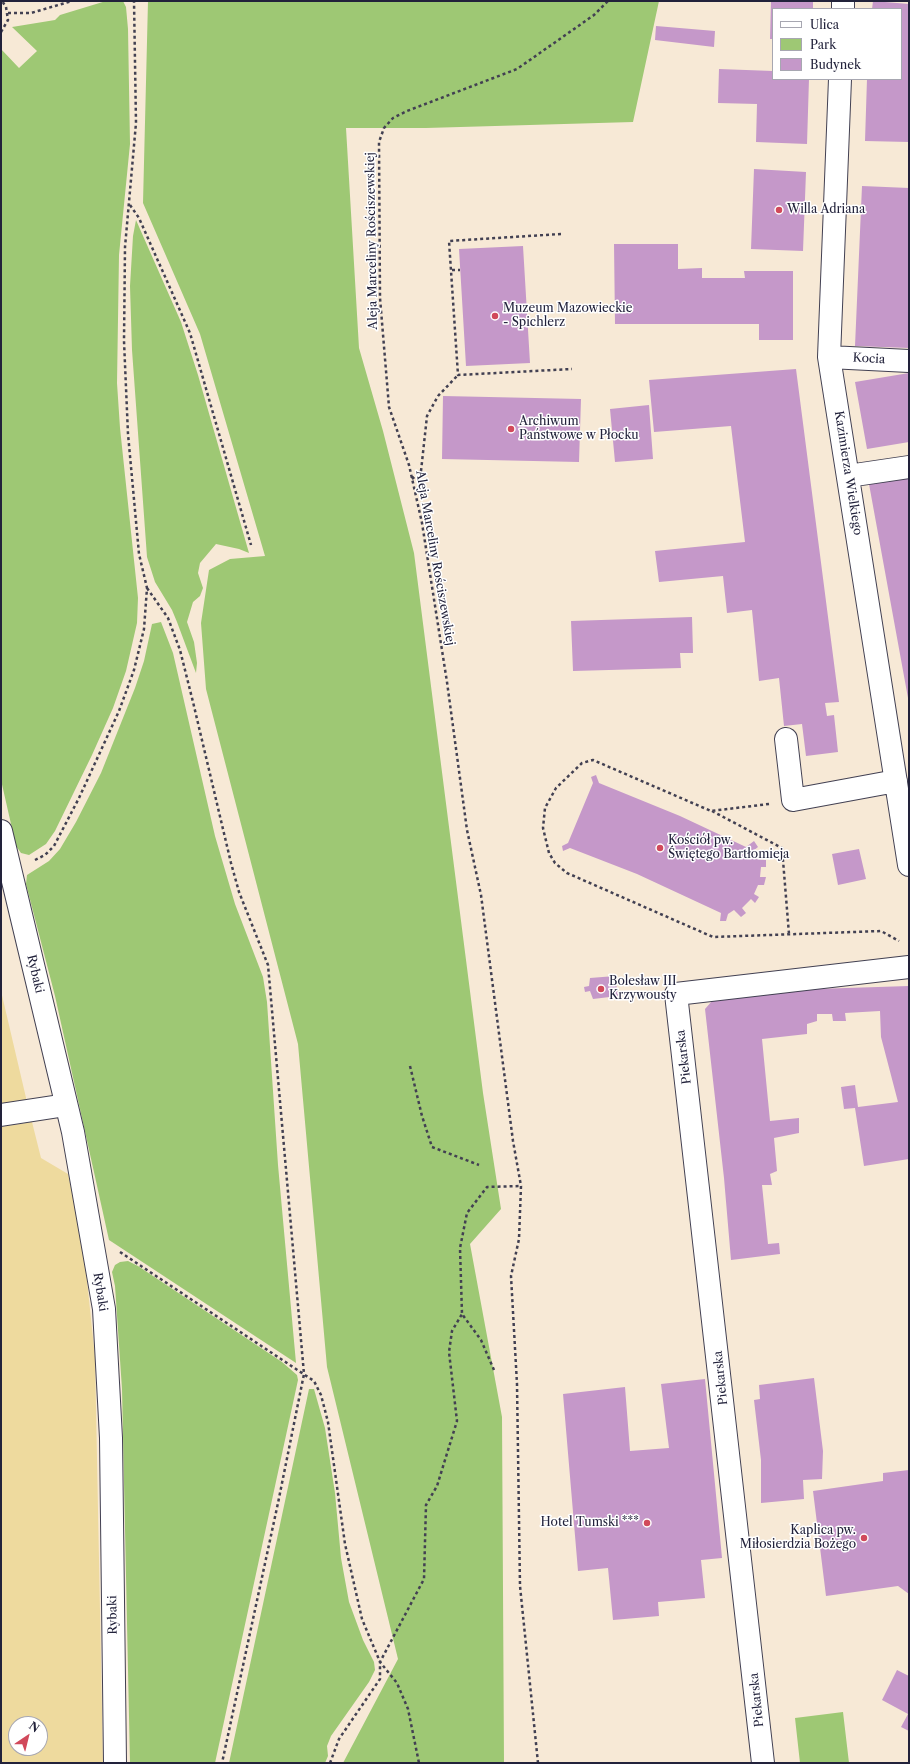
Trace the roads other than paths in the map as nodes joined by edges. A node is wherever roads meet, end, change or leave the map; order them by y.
1 (840, 80) edge
2 (829, 357) junction
3 (909, 361) edge
4 (909, 467) edge
5 (848, 476) junction
6 (786, 739) dead end
7 (896, 781) junction
8 (1, 830) edge
9 (909, 865) edge
10 (909, 967) edge
11 (66, 1105) junction
12 (1, 1116) edge
13 (115, 1763) edge
14 (763, 1763) edge

1 - 2 street, Kazimierza Wielkiego
2 - 3 street, Kocia
2 - 5 street, Kazimierza Wielkiego
4 - 5 street
5 - 7 street, Kazimierza Wielkiego
6 - 7 street
7 - 9 street, Kazimierza Wielkiego
8 - 11 street, Rybaki
10 - 14 street, Piekarska
11 - 12 street
11 - 13 street, Rybaki

